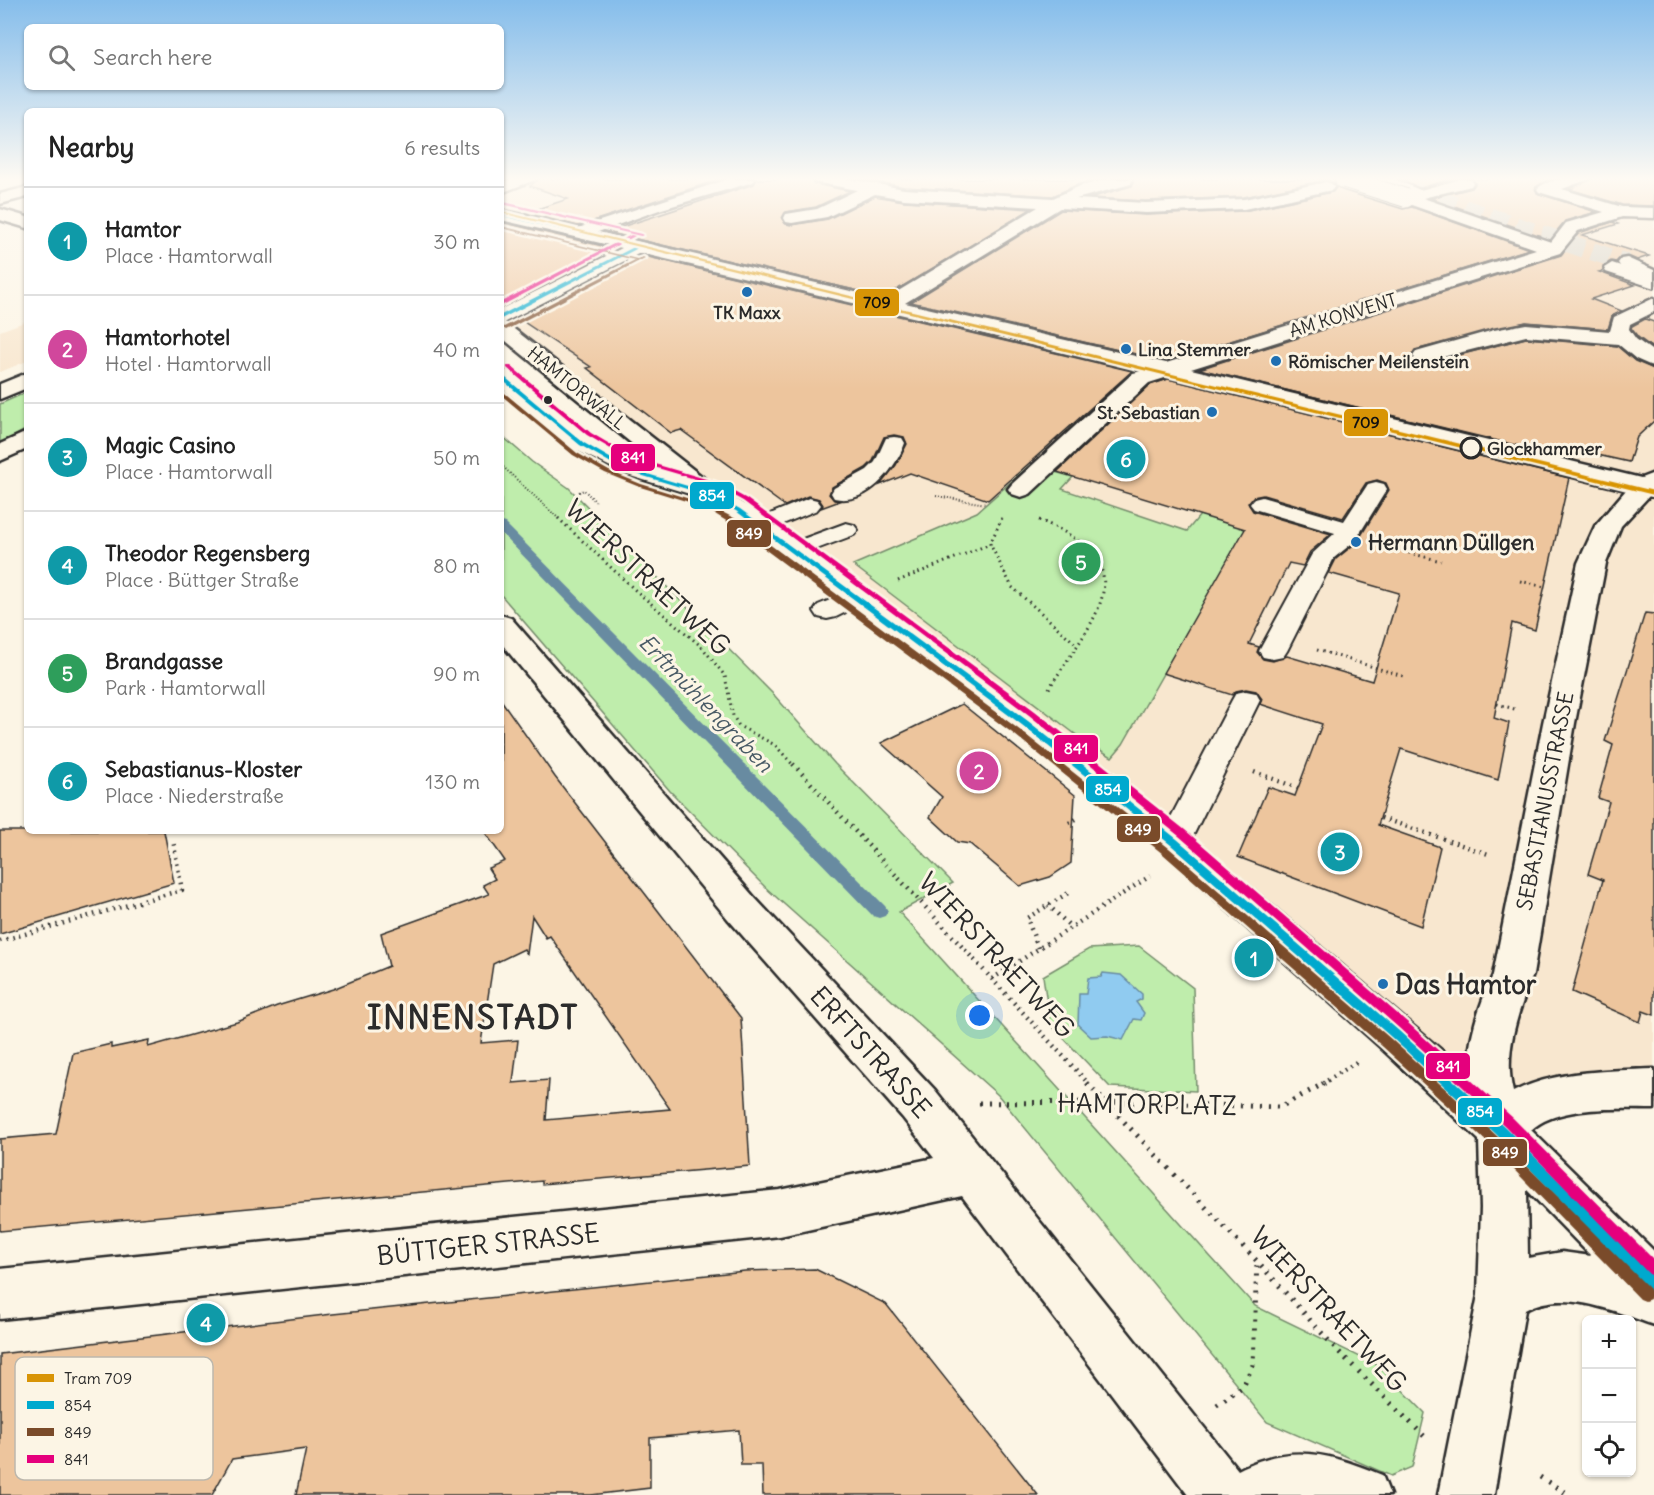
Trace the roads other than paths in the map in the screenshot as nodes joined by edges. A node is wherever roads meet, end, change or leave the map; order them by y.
1 (635, 249) edge
2 (645, 249) edge
3 (981, 249) edge
4 (1554, 249) edge
5 (1619, 266) tunnel mouth
6 (1654, 281) edge
7 (1654, 304) edge
8 (887, 306) junction
9 (504, 315) edge
10 (504, 329) edge
11 (1623, 338) junction
12 (1423, 356) dead end
13 (1654, 361) edge
14 (1167, 370) junction
15 (504, 379) edge
16 (24, 381) edge
17 (0, 392) edge
18 (24, 441) edge
19 (894, 443) dead end
20 (0, 454) edge
21 (1651, 485) edge
22 (1021, 489) road end
23 (1376, 489) dead end
24 (842, 492) dead end
25 (709, 494) junction
26 (1262, 504) dead end
27 (809, 505) dead end
28 (761, 526) junction
29 (846, 530) dead end
30 (1348, 533) junction
31 (794, 551) junction
32 (857, 597) junction
33 (827, 611) dead end
34 (504, 628) edge
35 (1276, 645) road end
36 (1246, 700) dead end
37 (1163, 858) junction
38 (1654, 1089) edge
39 (1501, 1131) junction
40 (974, 1172) junction
41 (1654, 1286) edge
42 (0, 1294) edge
43 (1503, 1294) junction
44 (1654, 1300) edge
45 (1467, 1488) edge
46 (1223, 1495) edge
47 (1248, 1495) edge
48 (1362, 1495) edge

1 - 9 street
2 - 8 street
3 - 8 street
4 - 14 street, AM KONVENT
5 - 6 street
7 - 11 street
8 - 14 street
10 - 25 street, HAMTORWALL
11 - 12 street
11 - 13 street
14 - 21 street
14 - 22 street, AM KONVENT
15 - 25 street, HAMTORWALL
16 - 17 street
18 - 20 street
19 - 24 lane
21 - 39 street, SEBASTIANUSSTRASSE
23 - 30 lane
25 - 28 street, HAMTORWALL
26 - 30 lane
27 - 28 lane
28 - 31 street, HAMTORWALL
29 - 31 lane
30 - 35 lane
31 - 32 street, HAMTORWALL
32 - 33 lane
32 - 37 street, HAMTORWALL
34 - 40 street, ERFTSTRASSE
36 - 37 lane
37 - 39 street, HAMTORWALL
38 - 39 street
39 - 41 street, HAMTORWALL
39 - 43 street
40 - 42 street, BÜTTGER STRASSE
40 - 46 street, ERFTSTRASSE
43 - 44 street
43 - 45 street
47 - 48 street

